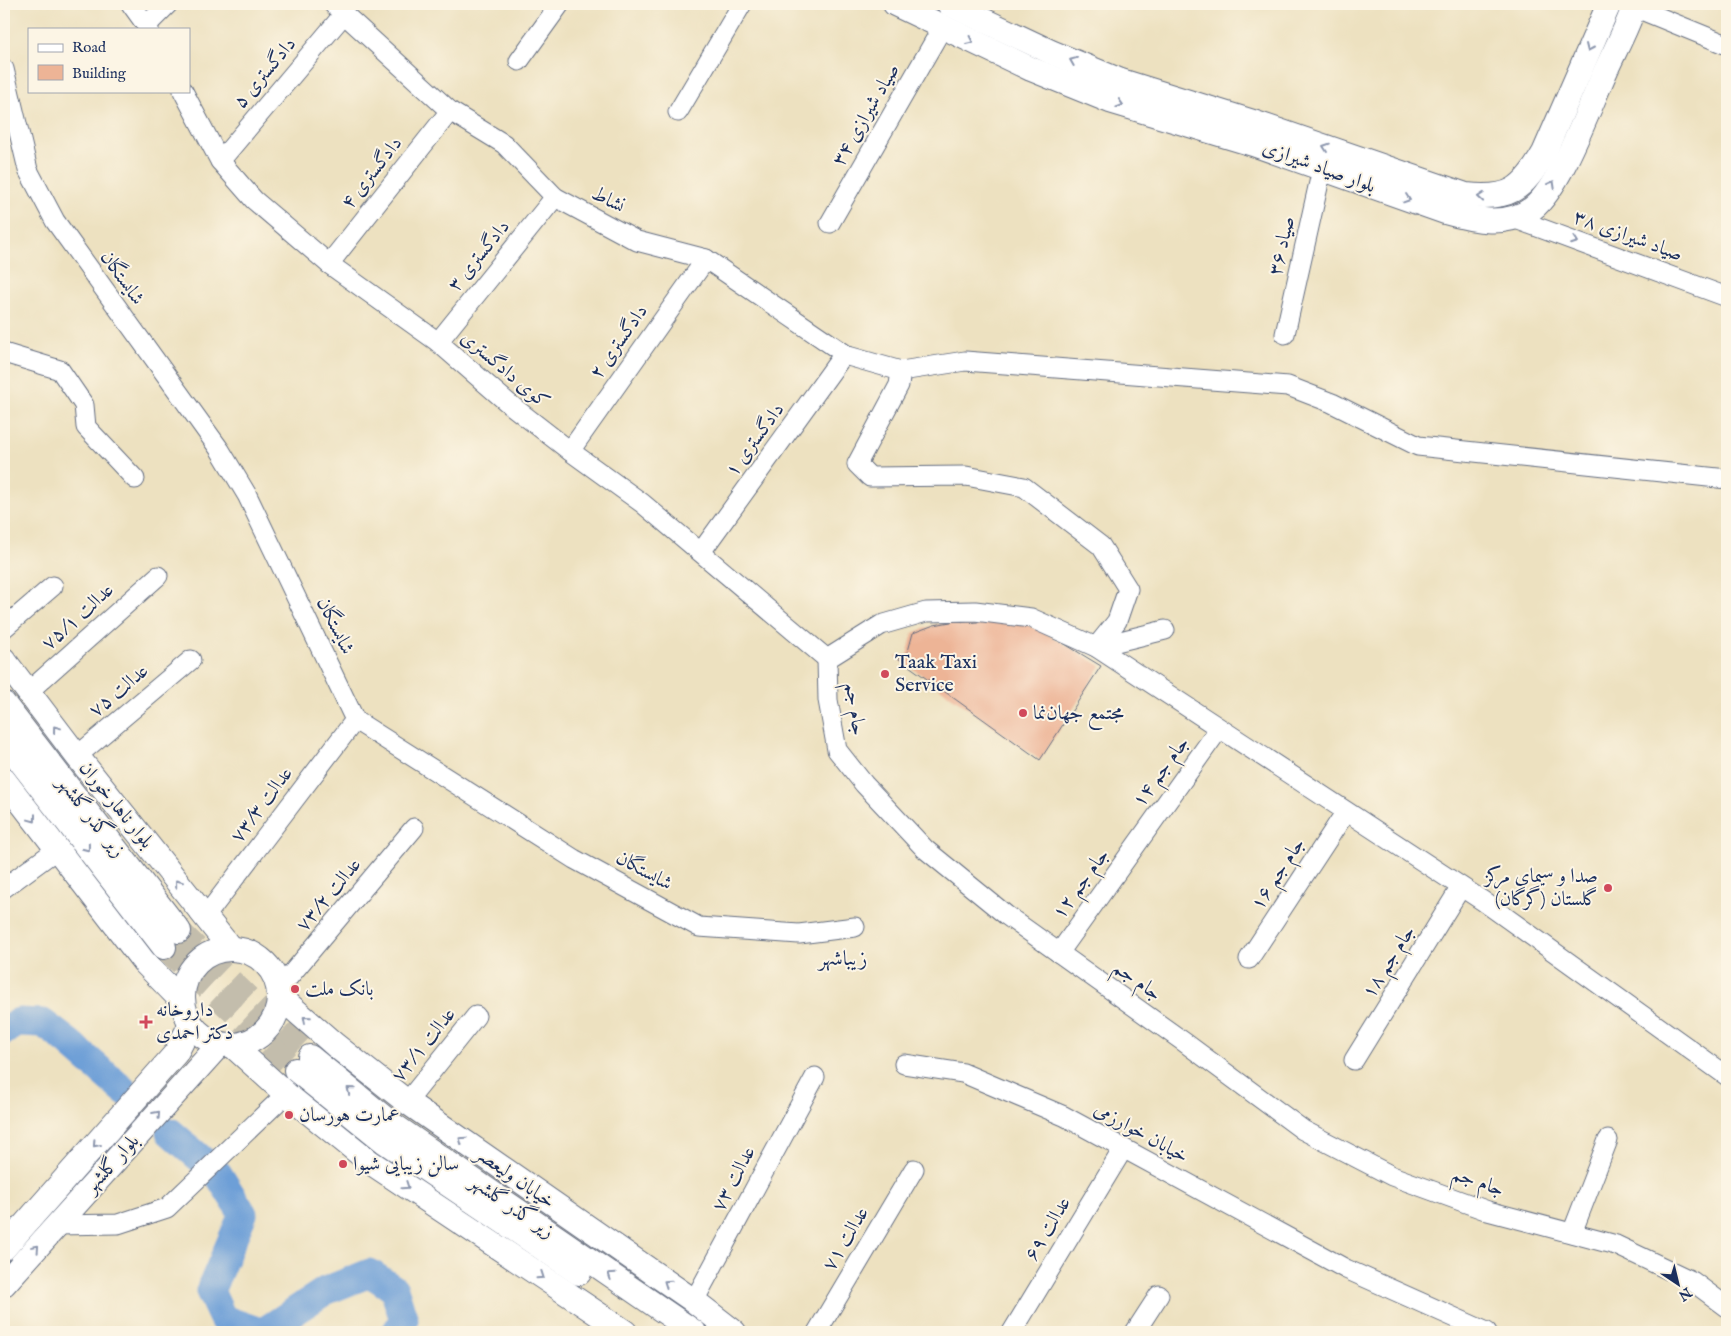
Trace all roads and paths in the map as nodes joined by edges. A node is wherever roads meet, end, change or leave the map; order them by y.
1 (131, 4) edge
2 (168, 4) edge
3 (560, 4) edge
4 (742, 4) edge
5 (895, 4) edge
6 (1609, 4) edge
7 (953, 5) edge
8 (1635, 5) edge
9 (338, 9) edge
10 (148, 27) edge
11 (942, 28) junction
12 (1727, 45) edge
13 (519, 61) dead end
14 (4, 69) edge
15 (184, 92) edge
16 (450, 110) junction
17 (678, 112) dead end
18 (1254, 134) junction
19 (220, 161) junction
20 (1322, 169) junction
21 (555, 197) junction
22 (1513, 218) junction
23 (830, 224) dead end
24 (706, 259) junction
25 (329, 264) junction
26 (1727, 297) edge
27 (1285, 334) dead end
28 (438, 342) junction
29 (4, 353) edge
30 (844, 354) junction
31 (901, 371) junction
32 (570, 452) junction
33 (134, 479) dead end
34 (1727, 479) edge
35 (701, 552) junction
36 (158, 576) dead end
37 (53, 586) dead end
38 (4, 628) edge
39 (1165, 630) dead end
40 (1096, 647) junction
41 (827, 659) junction
42 (4, 660) edge
43 (191, 660) dead end
44 (28, 692) junction
45 (4, 704) edge
46 (355, 720) junction
47 (1219, 729) junction
48 (4, 740) edge
49 (77, 756) junction
50 (4, 780) edge
51 (1345, 813) junction
52 (414, 828) dead end
53 (1139, 841) joint
54 (56, 850) junction
55 (1461, 887) junction
56 (4, 888) edge
57 (200, 911) junction
58 (855, 927) dead end
59 (231, 949) junction
60 (1058, 953) junction
61 (1249, 959) dead end
62 (144, 962) junction
63 (279, 993) junction
64 (182, 1002) junction
65 (476, 1016) dead end
66 (191, 1024) junction
67 (226, 1045) junction
68 (335, 1045) junction
69 (1354, 1060) dead end
70 (904, 1064) dead end
71 (1727, 1076) edge
72 (814, 1077) dead end
73 (283, 1091) junction
74 (407, 1102) junction
75 (1608, 1140) dead end
76 (1123, 1150) junction
77 (914, 1169) dead end
78 (57, 1225) junction
79 (1572, 1233) junction
80 (4, 1248) edge
81 (4, 1284) edge
82 (1159, 1296) dead end
83 (694, 1301) junction
84 (1727, 1307) edge
85 (625, 1332) edge
86 (667, 1332) edge
87 (694, 1332) edge
88 (734, 1332) edge
89 (817, 1332) edge
90 (1012, 1332) edge
91 (1134, 1332) edge
92 (1487, 1332) edge

1 - 10 street
2 - 10 street
3 - 13 street
4 - 17 street
5 - 11 main road, بلوار صیاد شیرازی
6 -> 18 main road, بلوار صیاد شیرازی
18 -> 7 main road, بلوار صیاد شیرازی
8 - 12 street
22 -> 8 main road, بلوار صیاد شیرازی
9 - 16 street, نشاط
9 - 19 street, دادگستری ۵
11 -> 18 main road, بلوار صیاد شیرازی
11 - 23 street, صیاد شیرازی ۳۴
14 - 46 street, شایستگان
15 - 19 street, کوی دادگستری
16 - 21 street, نشاط
16 - 25 street, دادگستری ۴
18 - 20 main road, بلوار صیاد شیرازی
19 - 25 street, کوی دادگستری
20 -> 22 main road, بلوار صیاد شیرازی
20 - 27 street, صیاد ۳۶
21 - 24 street, نشاط
21 - 28 street, دادگستری ۳
22 -> 26 street, صیاد شیرازی ۳۸
24 - 30 street, نشاط
24 - 32 street, دادگستری ۲
25 - 28 street, کوی دادگستری
28 - 32 street, کوی دادگستری
29 - 33 street
30 - 31 street, نشاط
30 - 35 street, دادگستری ۱
31 - 34 street
31 - 40 street
32 - 35 street, کوی دادگستری
35 - 41 street, کوی دادگستری
36 - 44 street, ۷۵/۱ عدالت
37 - 38 street
39 - 40 street
40 - 41 street, جام جم
40 - 47 street, جام جم
41 - 60 street, جام جم
42 - 44 main road, بلوار ناهارخوران
43 - 49 street, ۷۵ عدالت
49 -> 44 main road, بلوار ناهارخوران
48 -> 45 main road, زیر گذر گلشهر
46 - 57 street, ۷۳/۳ عدالت
46 - 58 street, شایستگان
47 - 51 street, جام جم
47 - 53 street, ۱۴ جام جم
57 -> 49 main road, بلوار ناهارخوران
50 -> 54 main road
51 - 55 street, جام جم
51 - 61 street, ۱۶ جام جم
52 - 63 street, عدالت ۷۳/۲
53 - 60 street, ۱۲ جام جم
54 - 56 street
54 - 62 main road
55 - 69 street, ۱۸ جام جم
55 - 71 street, جام جم
57 - 59 main road, بلوار ناهارخوران
57 - 62 main road
59 - 63 main road
59 - 64 main road
60 - 79 street, جام جم
62 - 64 main road
63 - 67 main road
68 -> 63 main road, خیابان ولیعصر
64 - 66 main road
65 - 74 street, عدالت ۷۳/۱
66 - 67 main road
66 -> 80 main road, بلوار گلشهر
67 - 73 main road
78 -> 67 main road, بلوار گلشهر
68 - 73 main road
68 - 74 main road, خیابان ولیعصر
70 - 76 street, خیابان خوارزمی
72 - 83 street, عدالت ۷۳
73 - 78 street
73 -> 85 main road
83 -> 74 main road, خیابان ولیعصر
75 - 79 street
76 - 90 street, عدالت ۶۹
76 - 92 street, خیابان خوارزمی
77 - 89 street, عدالت ۷۱
81 -> 78 main road, بلوار گلشهر
79 - 84 street, جام جم
82 - 91 street
83 - 88 main road, خیابان ولیعصر
87 -> 86 main road, زیر گذر گلشهر

